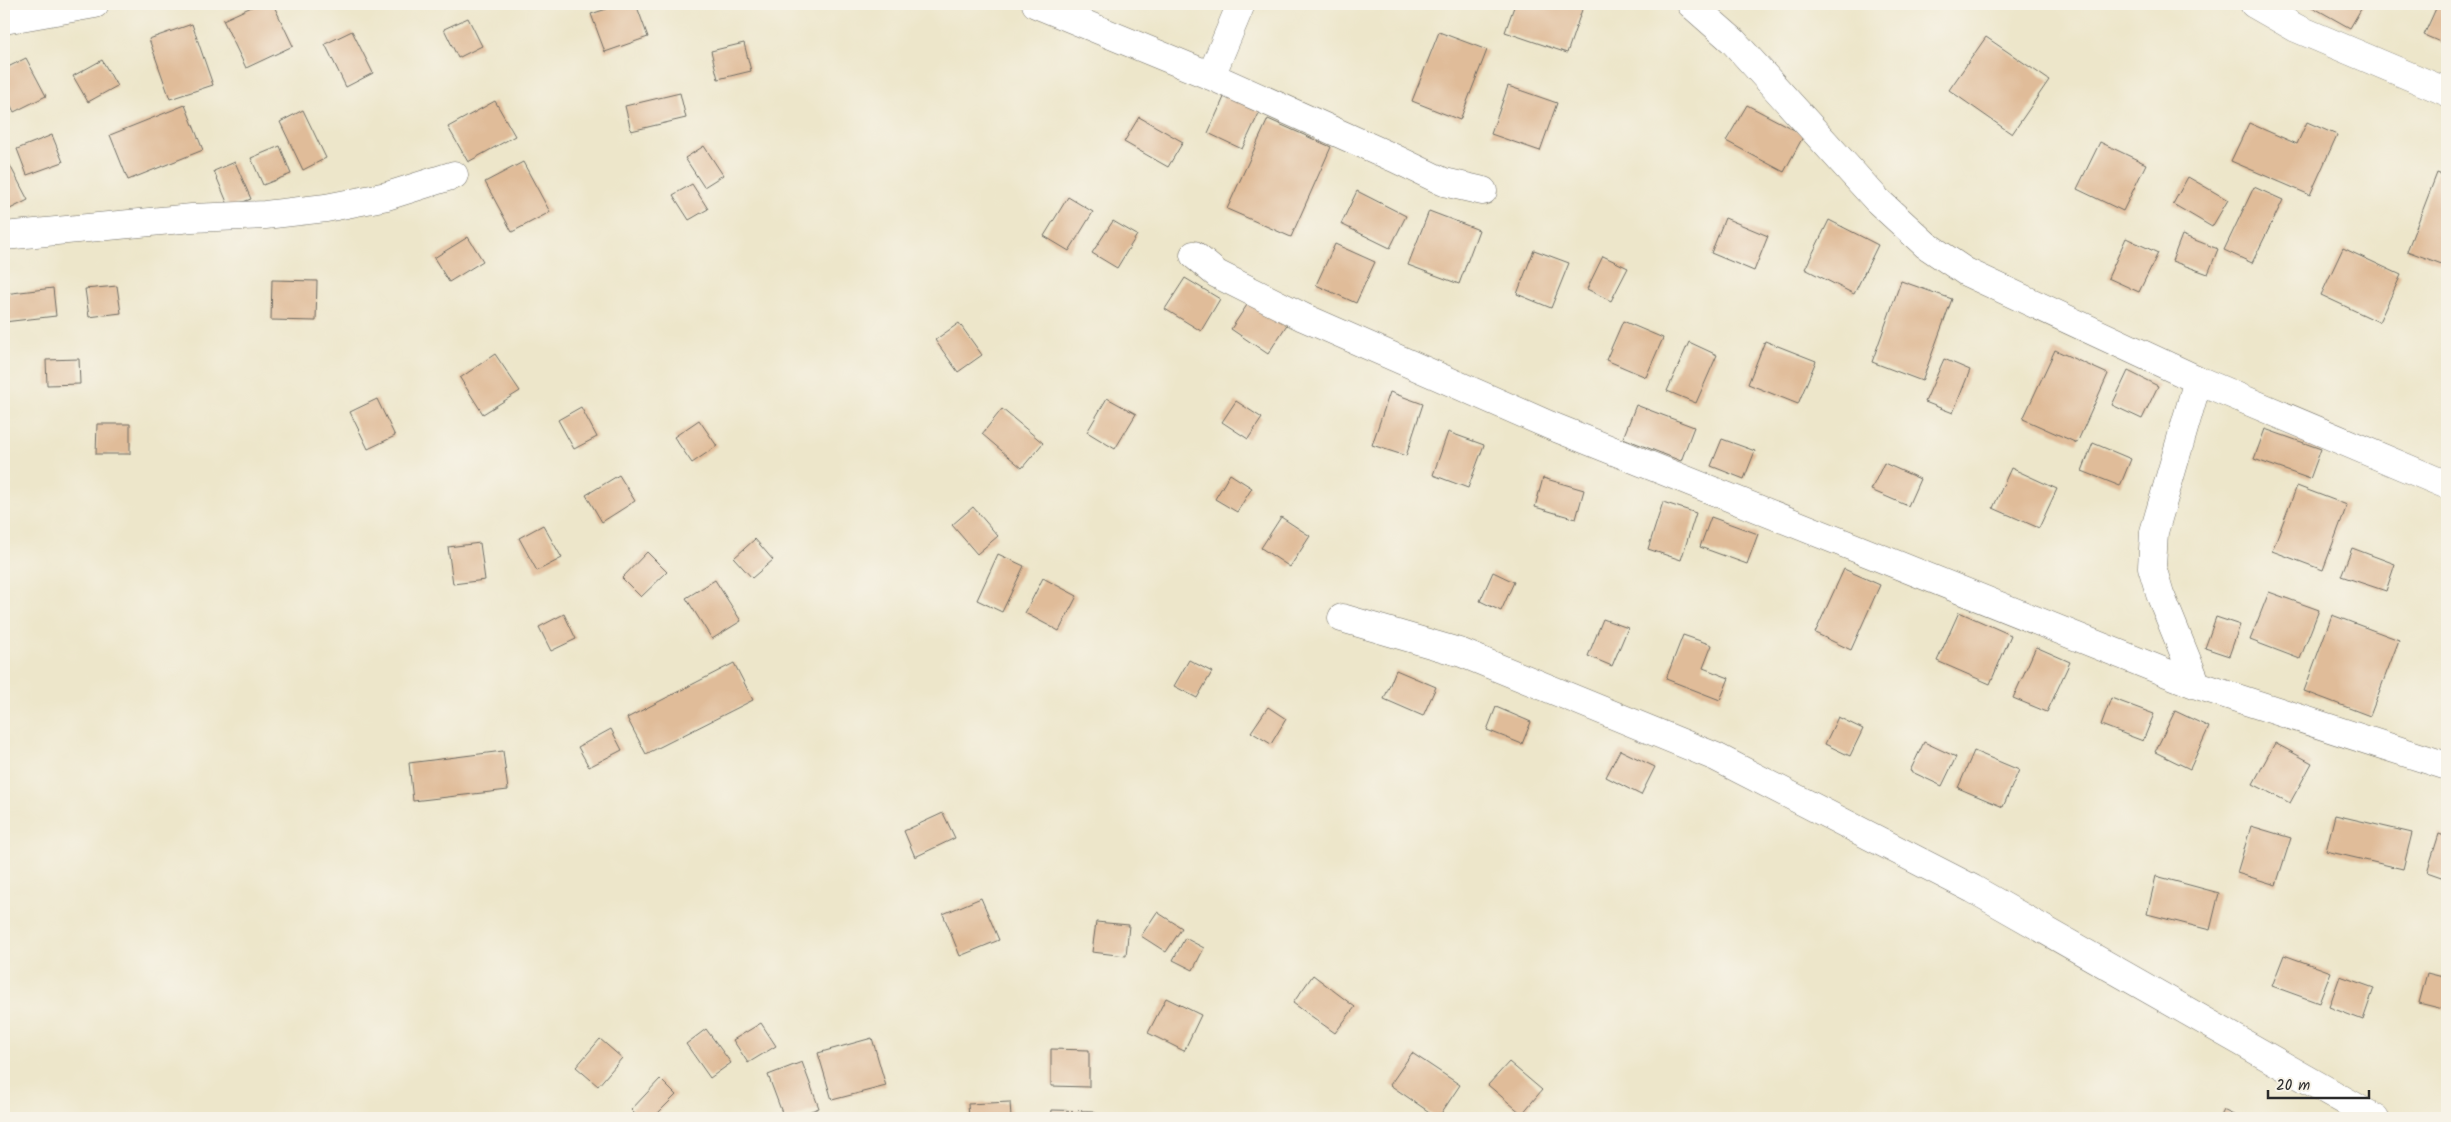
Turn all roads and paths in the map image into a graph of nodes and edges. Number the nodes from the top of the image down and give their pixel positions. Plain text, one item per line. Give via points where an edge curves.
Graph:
1 (95, 4) edge
2 (1036, 4) edge
3 (1241, 4) edge
4 (1691, 4) edge
5 (2254, 4) edge
6 (4, 20) edge
7 (1211, 76) junction
8 (2447, 92) edge
9 (454, 174) dead end
10 (1484, 191) dead end
11 (4, 236) edge
12 (1194, 255) dead end
13 (2198, 380) junction
14 (2447, 485) edge
15 (1342, 618) dead end
16 (2197, 685) junction
17 (2447, 766) edge
18 (2375, 1118) edge

1 - 6 street
2 - 7 street
3 - 7 street
4 - 13 street via 1733,41 1877,200 1926,245 1966,272
5 - 8 street via 2296,28
7 - 10 street via 1444,182
9 - 11 street via 387,196 326,208 265,216 192,218
12 - 16 street via 1217,274 1303,317 1549,425
13 - 14 street
13 - 16 street via 2154,532 2152,567
15 - 18 street via 1462,653 1716,757 1973,889
16 - 17 street

